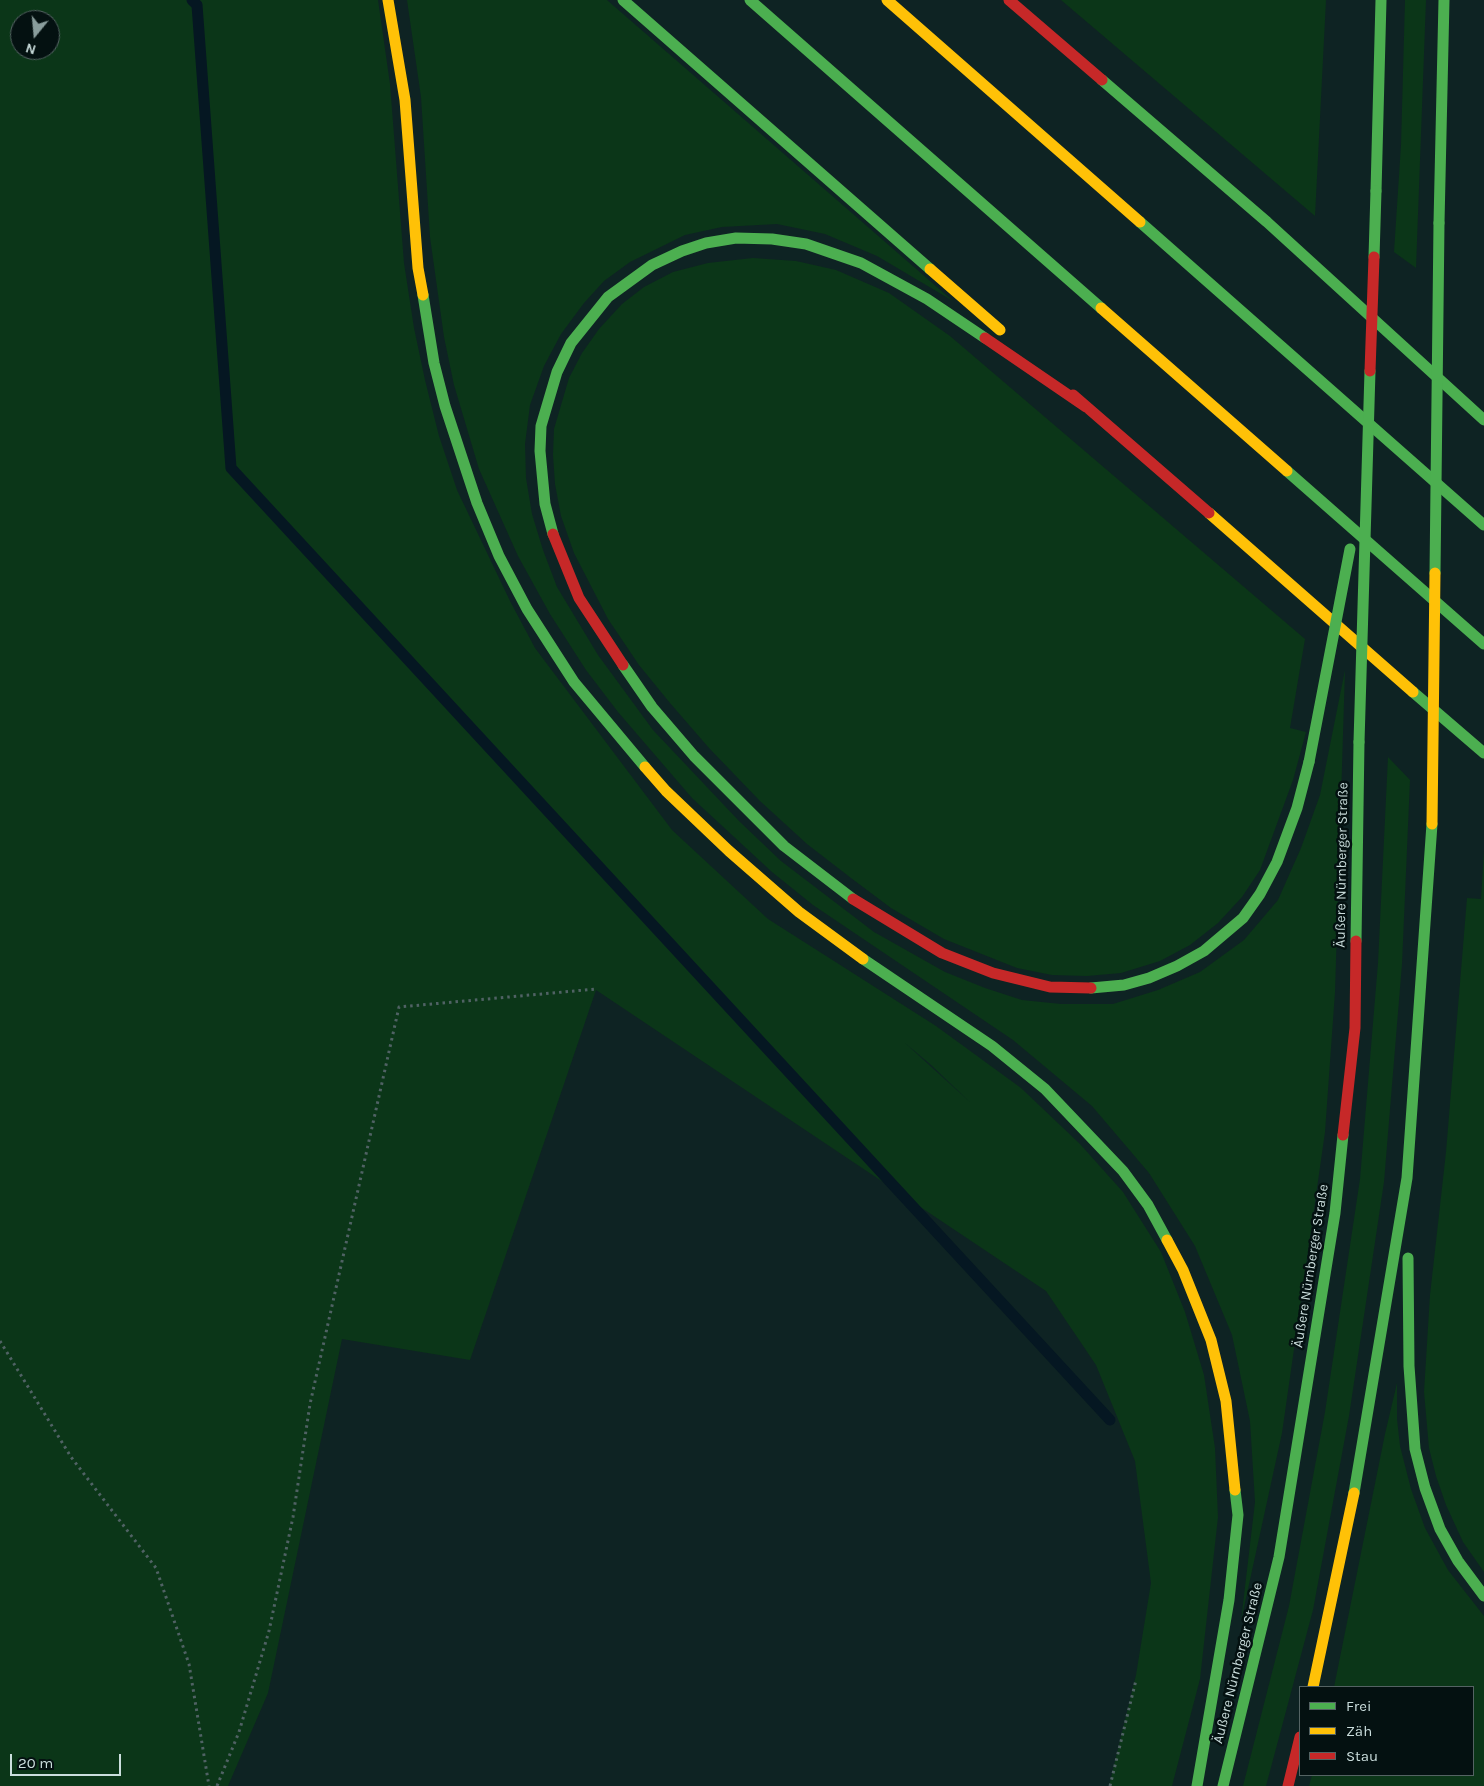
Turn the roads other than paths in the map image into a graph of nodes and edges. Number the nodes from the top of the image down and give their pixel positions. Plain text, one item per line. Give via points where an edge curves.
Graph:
1 (388, 0) edge
2 (623, 0) edge
3 (750, 0) edge
4 (887, 0) edge
5 (1009, 0) edge
6 (1381, 0) edge
7 (1444, 0) edge
8 (1462, 401) junction
9 (1086, 407) junction
10 (1484, 415) edge
11 (1484, 420) edge
12 (1368, 439) junction
13 (1484, 525) edge
14 (1484, 644) edge
15 (1484, 753) edge
16 (1407, 1178) junction
17 (1484, 1596) edge
18 (1313, 1686) edge
19 (1299, 1741) edge
20 (1197, 1786) edge
21 (1223, 1786) edge
22 (1288, 1786) edge

1 - 20 highway via 404,100 418,268 434,363 477,503 527,609 574,682 622,741 666,791 729,851 799,912 872,966 992,1046 1045,1089 1086,1130 1148,1205 1183,1270 1210,1340 1226,1401 1238,1514 1229,1600
2 - 9 highway
3 - 14 highway
4 - 13 highway
5 - 8 highway via 1268,222
6 - 12 highway, bridge
7 - 16 highway, bridge via 1432,824
8 - 10 highway
8 - 11 highway
9 - 12 highway, bridge via 927,299 861,263 806,244 736,238 682,251 628,281 603,303 571,343 557,372 541,426 545,504 564,566 598,629 652,707 700,763 784,846 865,908 942,953 993,973 1050,987 1124,985 1177,966 1204,952 1243,918 1260,894 1277,862 1297,808 1309,762 1344,589
9 - 15 highway
12 - 21 highway, Äußere Nürnberger Straße, bridge via 1355,1028 1335,1213 1279,1557
16 - 17 highway via 1408,1366 1415,1449 1440,1529
16 - 18 highway via 1348,1521
19 - 22 highway

